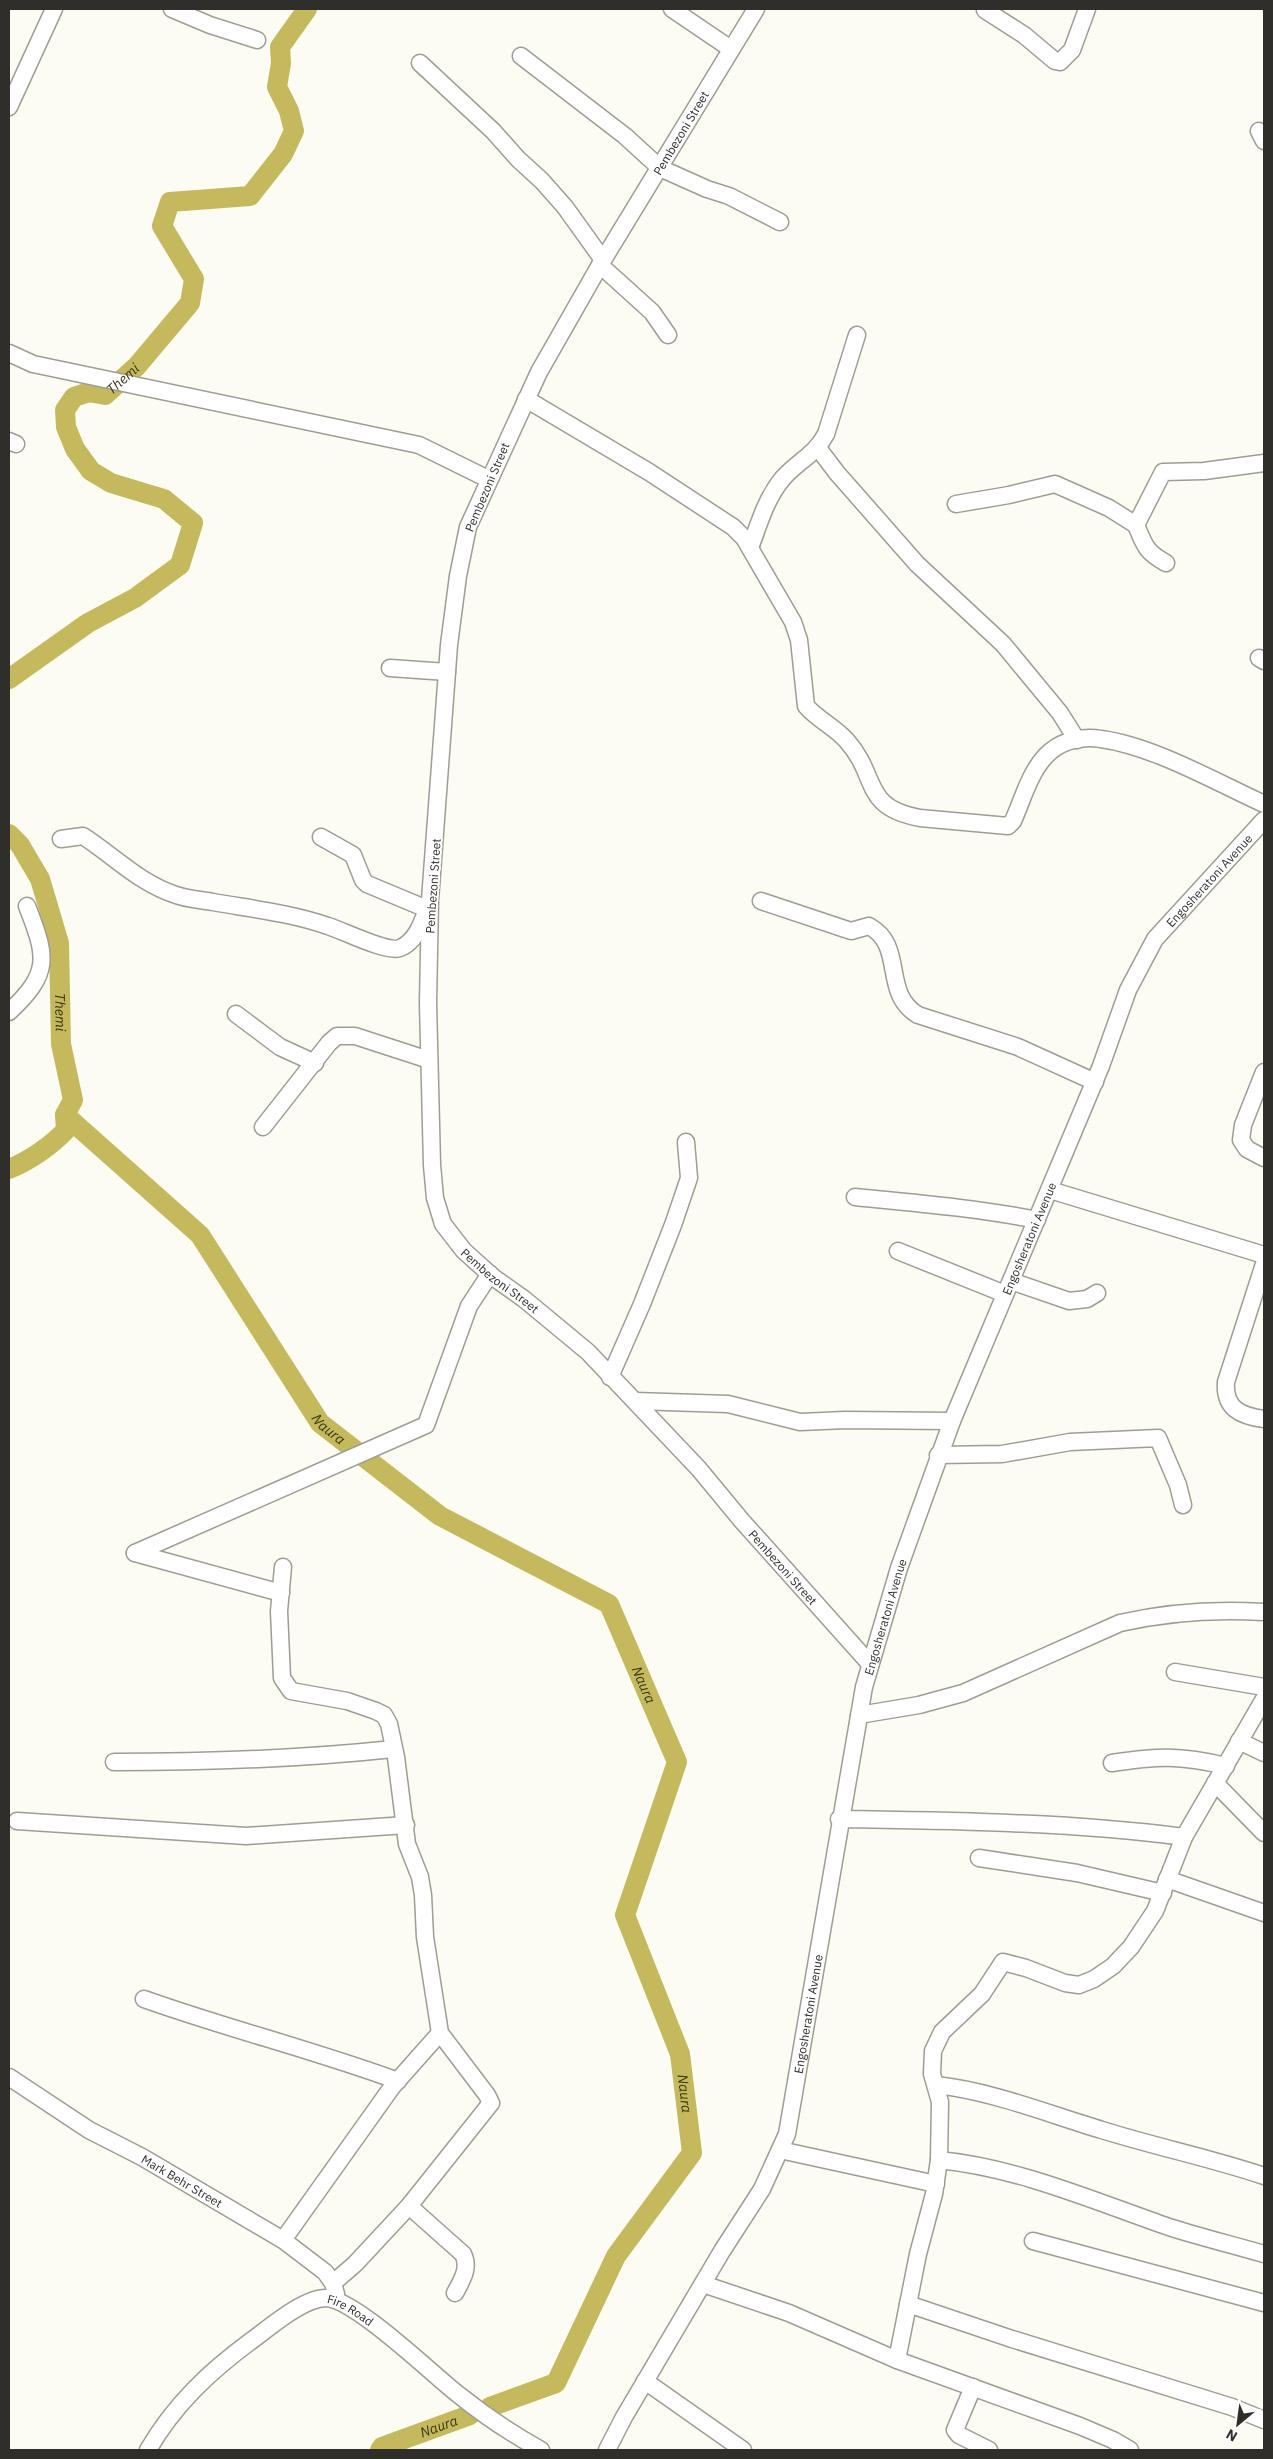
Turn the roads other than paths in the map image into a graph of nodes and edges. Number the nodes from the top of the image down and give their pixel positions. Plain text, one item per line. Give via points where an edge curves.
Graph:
1 (54, 9) edge
2 (172, 9) edge
3 (672, 9) edge
4 (756, 9) edge
5 (1087, 9) edge
6 (985, 10) dead end
7 (257, 40) dead end
8 (731, 49) junction
9 (521, 56) dead end
10 (420, 63) dead end
11 (12, 90) edge
12 (9, 107) edge
13 (660, 168) junction
14 (780, 222) dead end
15 (602, 263) junction
16 (668, 335) dead end
17 (857, 335) dead end
18 (9, 354) edge
19 (526, 399) junction
20 (818, 448) junction
21 (1264, 463) edge
22 (488, 479) junction
23 (956, 504) dead end
24 (1136, 524) junction
25 (750, 548) junction
26 (1166, 564) dead end
27 (390, 668) dead end
28 (447, 672) junction
29 (1077, 740) junction
30 (1264, 804) edge
31 (1264, 820) edge
32 (321, 837) dead end
33 (61, 839) dead end
34 (761, 901) dead end
35 (428, 904) junction
36 (26, 906) dead end
37 (9, 1012) edge
38 (236, 1014) dead end
39 (429, 1060) junction
40 (315, 1063) junction
41 (1264, 1072) edge
42 (1095, 1082) junction
43 (263, 1127) dead end
44 (686, 1142) dead end
45 (1264, 1158) edge
46 (1050, 1190) junction
47 (855, 1197) dead end
48 (1037, 1220) junction
49 (898, 1251) dead end
50 (1264, 1256) edge
51 (1264, 1264) edge
52 (490, 1274) junction
53 (1008, 1288) junction
54 (1097, 1293) dead end
55 (610, 1377) junction
56 (635, 1401) junction
57 (1264, 1419) edge
58 (952, 1421) junction
59 (938, 1455) junction
60 (1183, 1505) dead end
61 (283, 1567) dead end
62 (281, 1593) junction
63 (1264, 1612) edge
64 (870, 1664) junction
65 (1175, 1672) dead end
66 (1264, 1687) edge
67 (1264, 1699) edge
68 (859, 1714) junction
69 (1239, 1741) junction
70 (394, 1749) junction
71 (1264, 1753) edge
72 (114, 1762) dead end
73 (1112, 1763) dead end
74 (1226, 1766) junction
75 (1215, 1783) junction
76 (840, 1819) junction
77 (17, 1821) dead end
78 (406, 1825) junction
79 (1264, 1833) edge
80 (1184, 1836) junction
81 (979, 1858) dead end
82 (1165, 1886) junction
83 (1264, 1913) edge
84 (144, 1999) dead end
85 (440, 2033) junction
86 (9, 2077) edge
87 (398, 2081) junction
88 (936, 2084) junction
89 (780, 2150) junction
90 (939, 2160) junction
91 (1264, 2176) edge
92 (936, 2184) junction
93 (408, 2206) junction
94 (283, 2240) junction
95 (1033, 2241) dead end
96 (1264, 2254) edge
97 (334, 2283) junction
98 (703, 2284) junction
99 (455, 2293) dead end
100 (337, 2301) junction
101 (1264, 2303) edge
102 (908, 2304) junction
103 (897, 2360) junction
104 (646, 2381) junction
105 (973, 2387) junction
106 (1264, 2420) edge
107 (612, 2448) edge
108 (148, 2450) edge
109 (541, 2450) edge
110 (744, 2450) edge
111 (989, 2450) edge
112 (1130, 2450) edge

1 - 11 street
2 - 7 street
3 - 8 street
4 - 8 street, Pembezoni Street
5 - 6 street via 1072,50 1060,62
8 - 13 street, Pembezoni Street
9 - 13 street via 625,136
10 - 15 street via 493,131 566,207
11 - 12 street
13 - 14 street via 729,196
13 - 15 street, Pembezoni Street
15 - 16 street via 652,312
15 - 19 street, Pembezoni Street
17 - 20 street via 826,434
18 - 22 street via 33,364 419,445
19 - 22 street, Pembezoni Street
19 - 25 street via 649,472 733,527
20 - 25 street via 783,478 769,497
20 - 29 street via 917,564 1003,644 1060,713
21 - 24 street via 1204,471 1163,472
22 - 28 street, Pembezoni Street via 468,527 463,549
23 - 24 street via 1055,484
24 - 26 street via 1144,547
25 - 29 street via 793,622 799,640 806,706 849,743 862,762 876,796 884,804 907,816 1008,826 1014,821 1039,764 1063,742
27 - 28 street
28 - 35 street, Pembezoni Street via 440,796
29 - 30 street via 1101,738 1144,750
31 - 42 street, Engosheratoni Avenue via 1155,939 1128,990
32 - 35 street via 353,855 367,884
33 - 35 street via 83,836 133,874 176,895 304,919 379,947 393,949 408,942 419,930
34 - 42 street via 851,931 870,926 885,940 897,989 907,1008 918,1015 1018,1047
35 - 39 street, Pembezoni Street
36 - 37 street via 40,938 40,974
38 - 40 street via 280,1047
39 - 40 street via 345,1034 337,1036
39 - 52 street, Pembezoni Street via 435,1198 443,1224 464,1251
40 - 43 street
41 - 45 street via 1243,1125 1241,1140 1247,1149
42 - 46 street, Engosheratoni Avenue
44 - 55 street via 689,1178 674,1226
46 - 48 street, Engosheratoni Avenue
46 - 50 street
47 - 48 street via 990,1211
48 - 53 street, Engosheratoni Avenue
49 - 53 street
51 - 57 street via 1225,1394 1239,1412
52 - 55 street, Pembezoni Street via 588,1352
52 - 62 street via 469,1306 426,1425 135,1553
53 - 54 street via 1069,1301 1087,1299
53 - 58 street, Engosheratoni Avenue
55 - 56 street, Pembezoni Street
56 - 58 street via 728,1404 800,1422
56 - 64 street, Pembezoni Street
58 - 59 street, Engosheratoni Avenue
59 - 60 street via 1002,1454 1070,1442 1158,1438
59 - 64 street, Engosheratoni Avenue
61 - 62 street
62 - 70 street via 280,1657 286,1687 291,1692 347,1702 384,1715
63 - 68 street via 1204,1610 1120,1623 963,1693 919,1705
64 - 68 street, Engosheratoni Avenue
65 - 66 street
67 - 69 street
68 - 76 street, Engosheratoni Avenue
69 - 71 street
69 - 74 street
70 - 72 street via 219,1762
70 - 78 street
73 - 74 street via 1165,1756
74 - 75 street
75 - 79 street
75 - 80 street
76 - 80 street via 999,1821
76 - 89 street, Engosheratoni Avenue via 795,2091 787,2134
77 - 78 street via 246,1836
78 - 85 street via 407,1844 420,1877 423,1895 425,1937
80 - 82 street
81 - 82 street
82 - 83 street
82 - 88 street via 1155,1911 1131,1947 1114,1966 1094,1979 1079,1985 1065,1983 1003,1962 982,1994 951,2022 935,2042 932,2074
84 - 87 street via 210,2022 312,2050
85 - 87 street
85 - 93 street via 491,2104
86 - 94 street, Mark Behr Street via 88,2130 142,2157
87 - 94 street
88 - 90 street via 942,2128
88 - 91 street
89 - 92 street
89 - 98 street, Engosheratoni Avenue via 762,2189
90 - 92 street
90 - 96 street via 986,2167 1072,2192 1172,2228
92 - 102 street
93 - 97 street
93 - 99 street via 463,2254 466,2270
94 - 97 street, Mark Behr Street via 325,2272
95 - 101 street
97 - 100 street
98 - 103 street via 789,2313
98 - 104 street, Engosheratoni Avenue
100 - 108 street, Fire Road via 326,2298 312,2301 276,2322 236,2352 184,2398
100 - 109 street, Fire Road via 372,2324 495,2423
102 - 103 street
102 - 106 street
103 - 105 street
104 - 107 street, Engosheratoni Avenue
104 - 110 street
105 - 111 street via 955,2430
105 - 112 street via 1080,2426

